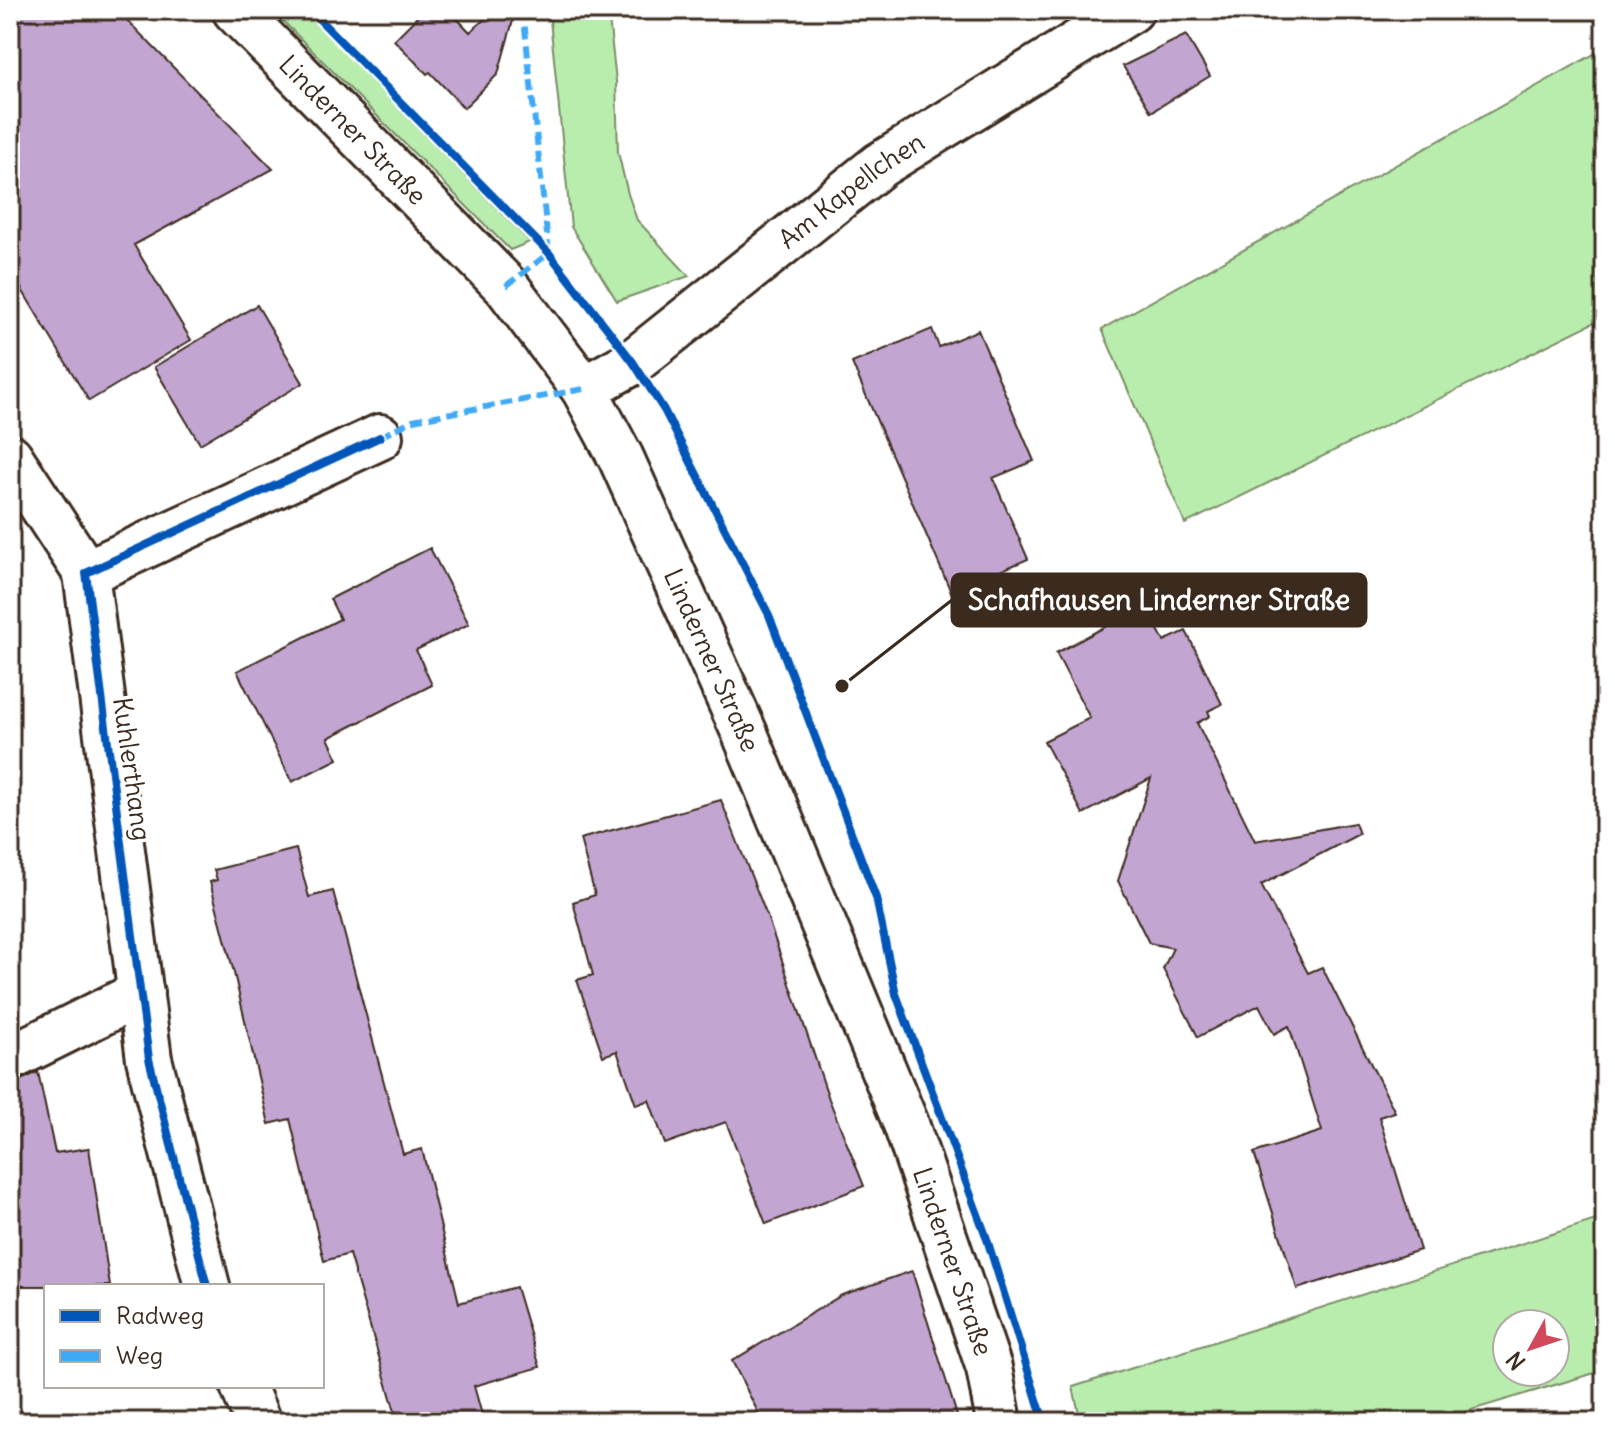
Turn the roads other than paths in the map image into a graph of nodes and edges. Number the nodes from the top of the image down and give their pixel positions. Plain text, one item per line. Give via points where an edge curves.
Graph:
1 (235, 10) edge
2 (1131, 10) edge
3 (584, 389) junction
4 (380, 437) dead end
5 (10, 457) edge
6 (86, 573) junction
7 (141, 993) junction
8 (10, 1058) edge
9 (206, 1284) edge
10 (999, 1422) edge

1 - 3 street, Linderner Straße via 506,286
2 - 3 street, Am Kapellchen via 880,165 633,362
3 - 10 street, Linderner Straße via 621,458 745,734 906,1124 989,1368
4 - 6 street
5 - 6 street, Kuhlerthang
6 - 7 street, Kuhlerthang
7 - 8 street
7 - 9 street, Kuhlerthang via 149,1059

